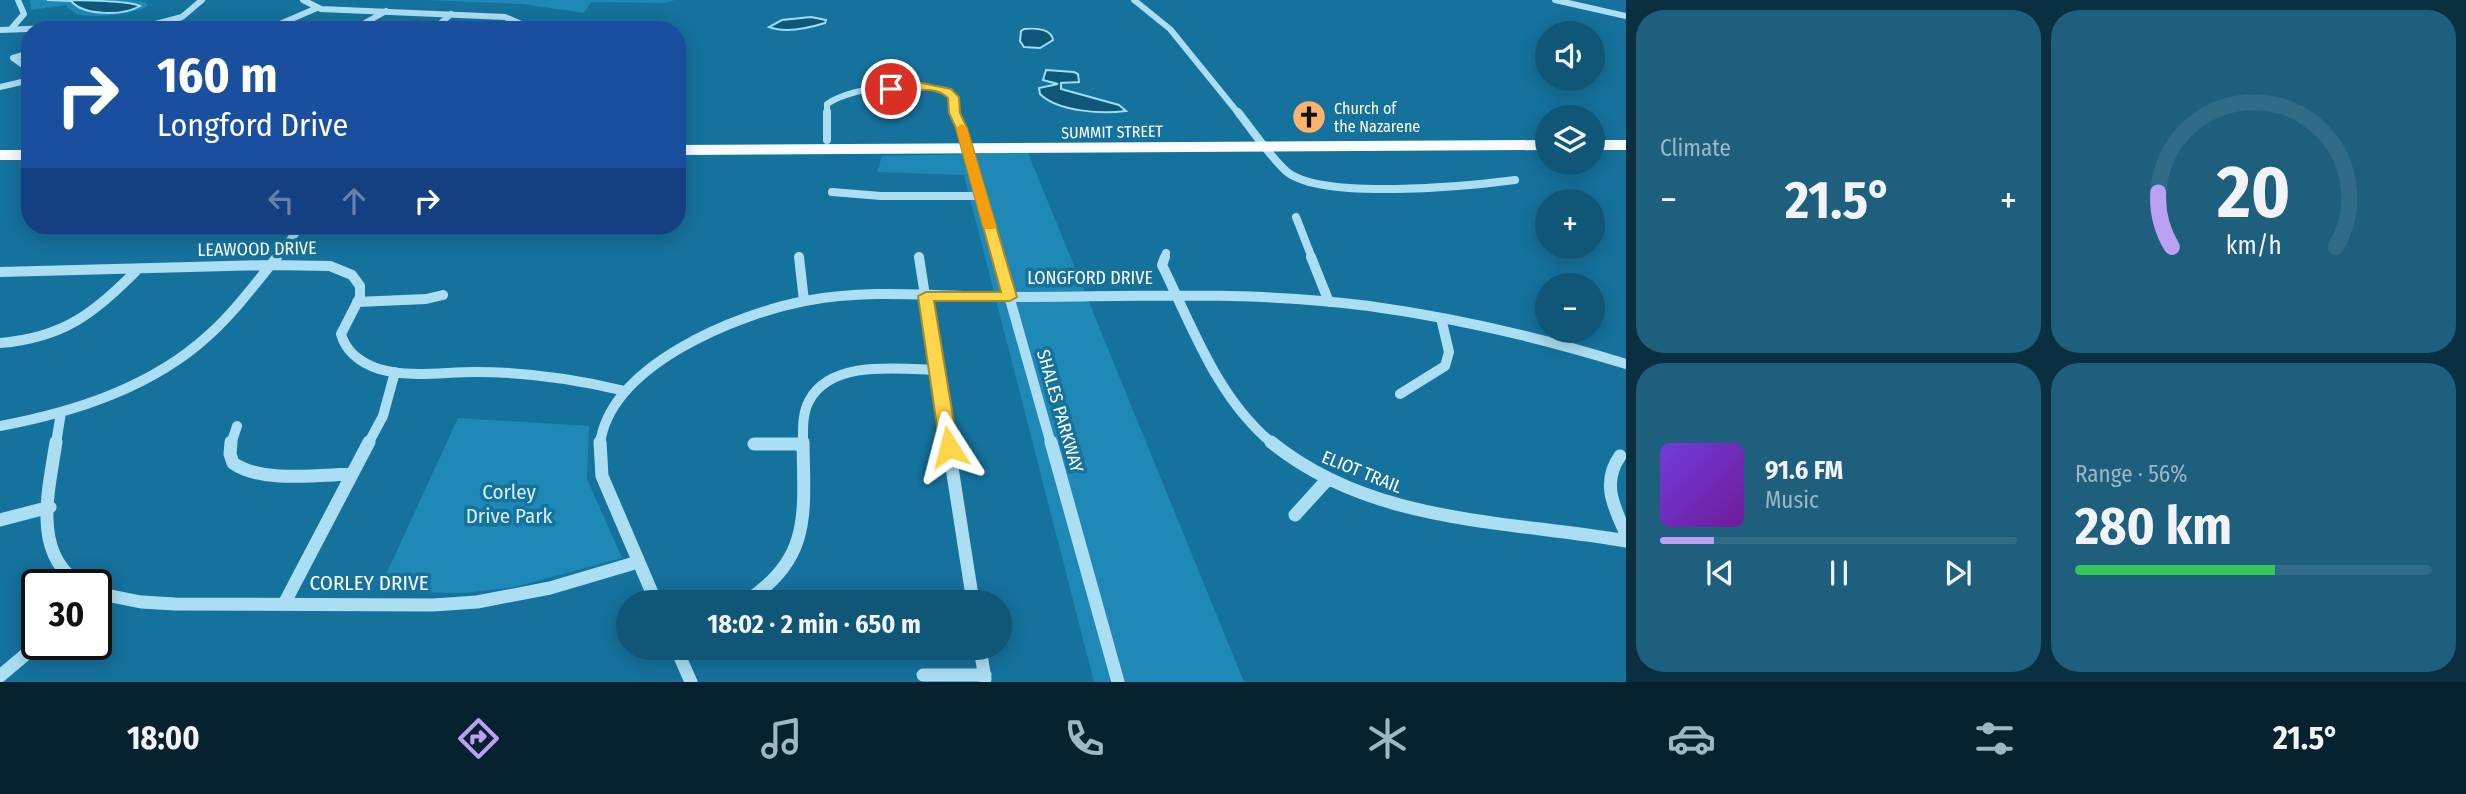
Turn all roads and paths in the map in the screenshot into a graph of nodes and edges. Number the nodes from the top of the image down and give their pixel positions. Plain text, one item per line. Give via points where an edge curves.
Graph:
1 (18, 0) edge
2 (202, 0) edge
3 (303, 0) edge
4 (1134, 0) edge
5 (1555, 0) edge
6 (317, 8) junction
7 (386, 11) junction
8 (451, 14) junction
9 (1626, 16) edge
10 (166, 21) edge
11 (287, 21) edge
12 (367, 21) edge
13 (443, 21) edge
14 (518, 21) edge
15 (11, 29) junction
16 (21, 29) edge
17 (0, 30) edge
18 (21, 55) edge
19 (20, 61) joint
20 (21, 65) edge
21 (21, 82) edge
22 (0, 87) edge
23 (827, 140) junction
24 (1535, 145) edge
25 (1605, 145) edge
26 (1626, 145) edge
27 (1265, 146) junction
28 (686, 150) edge
29 (774, 150) junction
30 (869, 150) junction
31 (967, 150) junction
32 (0, 155) edge
33 (21, 155) edge
34 (1515, 180) dead end
35 (832, 192) dead end
36 (981, 196) junction
37 (1296, 217) dead end
38 (294, 235) edge
39 (1166, 253) dead end
40 (919, 256) dead end
41 (799, 257) dead end
42 (269, 265) junction
43 (138, 268) junction
44 (0, 272) edge
45 (443, 295) dead end
46 (926, 296) junction
47 (1010, 297) junction
48 (1178, 297) junction
49 (804, 301) junction
50 (357, 302) junction
51 (1329, 302) junction
52 (1441, 318) junction
53 (0, 343) edge
54 (1626, 364) edge
55 (937, 370) junction
56 (395, 372) junction
57 (625, 391) junction
58 (1400, 394) dead end
59 (61, 412) junction
60 (0, 426) edge
61 (237, 426) dead end
62 (754, 444) dead end
63 (803, 444) junction
64 (1620, 456) dead end
65 (352, 474) junction
66 (1326, 481) junction
67 (50, 507) junction
68 (1295, 515) dead end
69 (0, 520) edge
70 (1626, 534) edge
71 (1626, 541) edge
72 (638, 562) junction
73 (62, 569) edge
74 (651, 590) edge
75 (762, 590) edge
76 (971, 590) edge
77 (112, 597) edge
78 (284, 604) junction
79 (21, 658) edge
80 (681, 660) edge
81 (983, 660) edge
82 (923, 675) dead end
83 (0, 676) edge
84 (985, 679) edge
85 (691, 682) edge
86 (1118, 682) edge

1 - 15 street via 24,14
2 - 10 street via 181,17
3 - 6 street
4 - 27 street via 1170,29
5 - 9 street
6 - 7 street
6 - 11 street
7 - 8 street
7 - 12 street
8 - 13 street
8 - 14 street
15 - 16 street
15 - 17 street
18 - 19 street via 13,57
19 - 20 street
21 - 22 street
23 - 29 street via 809,147
23 - 30 street
23 - 31 street, SHALES PARKWAY via 827,104 832,98 917,85 944,90 954,97
24 - 27 main road, SUMMIT STREET
25 - 26 main road
27 - 31 main road, SUMMIT STREET
27 - 34 street via 1296,178 1323,186 1465,186
28 - 29 main road, SUMMIT STREET
29 - 30 main road, SUMMIT STREET
30 - 31 main road, SUMMIT STREET
31 - 36 street, SHALES PARKWAY
32 - 33 main road
35 - 36 street
36 - 47 street, SHALES PARKWAY
37 - 51 street
38 - 42 street
39 - 48 street, ELIOT TRAIL via 1162,265
40 - 46 street
41 - 49 street
42 - 43 street, LEAWOOD DRIVE
42 - 50 street, LEAWOOD DRIVE via 322,265 343,270 360,286
42 - 59 street via 211,333 188,352 130,385
43 - 44 street, LEAWOOD DRIVE
43 - 53 street via 102,307 82,321 48,335
45 - 50 street
46 - 47 street, LONGFORD DRIVE
46 - 49 street, LONGFORD DRIVE
46 - 55 street
47 - 48 street, LONGFORD DRIVE
47 - 86 street, SHALES PARKWAY
48 - 51 street, LONGFORD DRIVE
48 - 66 street, ELIOT TRAIL via 1237,408 1271,444
49 - 57 street, LONGFORD DRIVE via 719,329
50 - 56 street via 342,327 342,342 369,366
51 - 52 street, LONGFORD DRIVE
52 - 54 street, LONGFORD DRIVE
52 - 58 street via 1449,352 1445,366
55 - 63 street via 870,370 829,382 806,407
55 - 76 street
56 - 57 street via 527,374
56 - 65 street via 383,416
57 - 72 street, LONGFORD DRIVE via 604,426 599,459 609,497
59 - 60 street
59 - 67 street
61 - 65 street via 230,453 237,468 269,474
62 - 63 street
63 - 75 street via 803,524 796,551 779,578
64 - 70 street via 1609,471 1607,484
65 - 78 street
66 - 68 street
66 - 71 street, ELIOT TRAIL via 1420,513
67 - 69 street
67 - 73 street via 49,545
72 - 74 street, LONGFORD DRIVE
72 - 78 street, CORLEY DRIVE via 477,603
77 - 78 street, CORLEY DRIVE via 141,602
79 - 83 street
80 - 85 street
81 - 84 street
82 - 84 street

